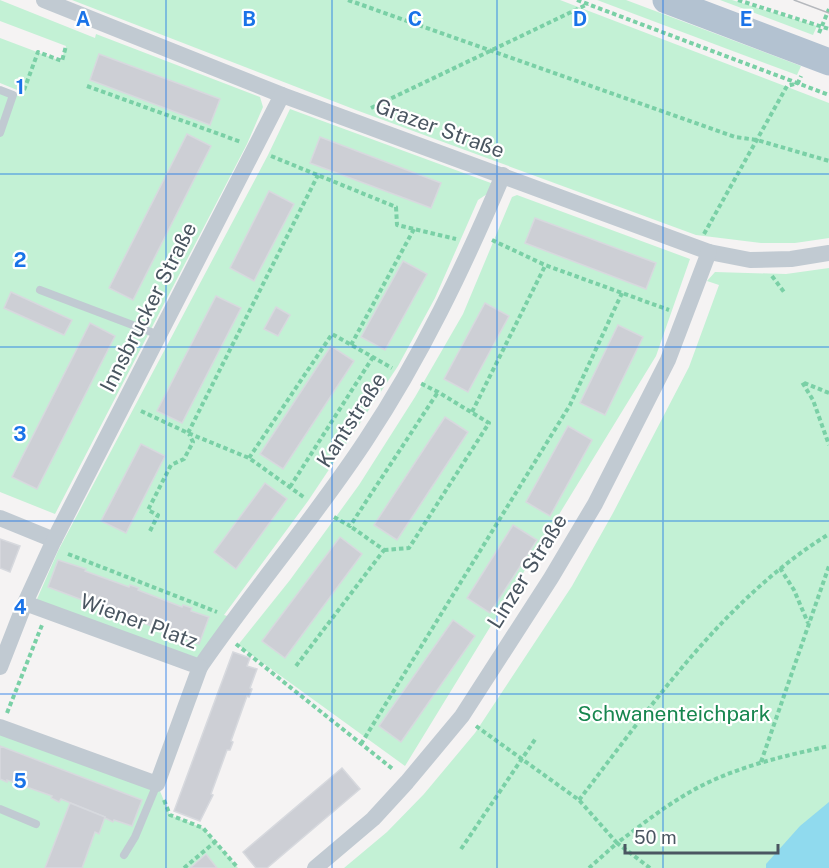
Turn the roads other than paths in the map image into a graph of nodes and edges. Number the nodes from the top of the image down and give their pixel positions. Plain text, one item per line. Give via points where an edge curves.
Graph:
1 (44, 0) edge
2 (666, 0) edge
3 (829, 62) edge
4 (0, 90) edge
5 (282, 95) junction
6 (0, 133) edge
7 (503, 175) junction
8 (703, 250) junction
9 (829, 253) edge
10 (40, 290) dead end
11 (159, 335) junction
12 (0, 518) edge
13 (56, 545) junction
14 (25, 603) junction
15 (0, 667) edge
16 (200, 667) junction
17 (1, 727) edge
18 (157, 784) junction
19 (0, 809) edge
20 (36, 824) dead end
21 (124, 855) dead end
22 (315, 868) edge

1 - 5 street, Grazer Straße
2 - 3 main road
4 - 6 lane via 13,95
5 - 7 street, Grazer Straße
5 - 11 street, Innsbrucker Straße
7 - 8 street, Grazer Straße
7 - 16 street, Kantstraße via 477,239 406,376 366,441
8 - 9 street, Grazer Straße via 750,260
8 - 22 street, Linzer Straße via 668,360 595,504 462,716 373,819
10 - 11 lane
11 - 13 street, Innsbrucker Straße
12 - 13 street
13 - 14 street
14 - 15 street
14 - 16 street, Wiener Platz
16 - 18 street, Wiener Platz
17 - 18 street
18 - 21 lane
19 - 20 lane

